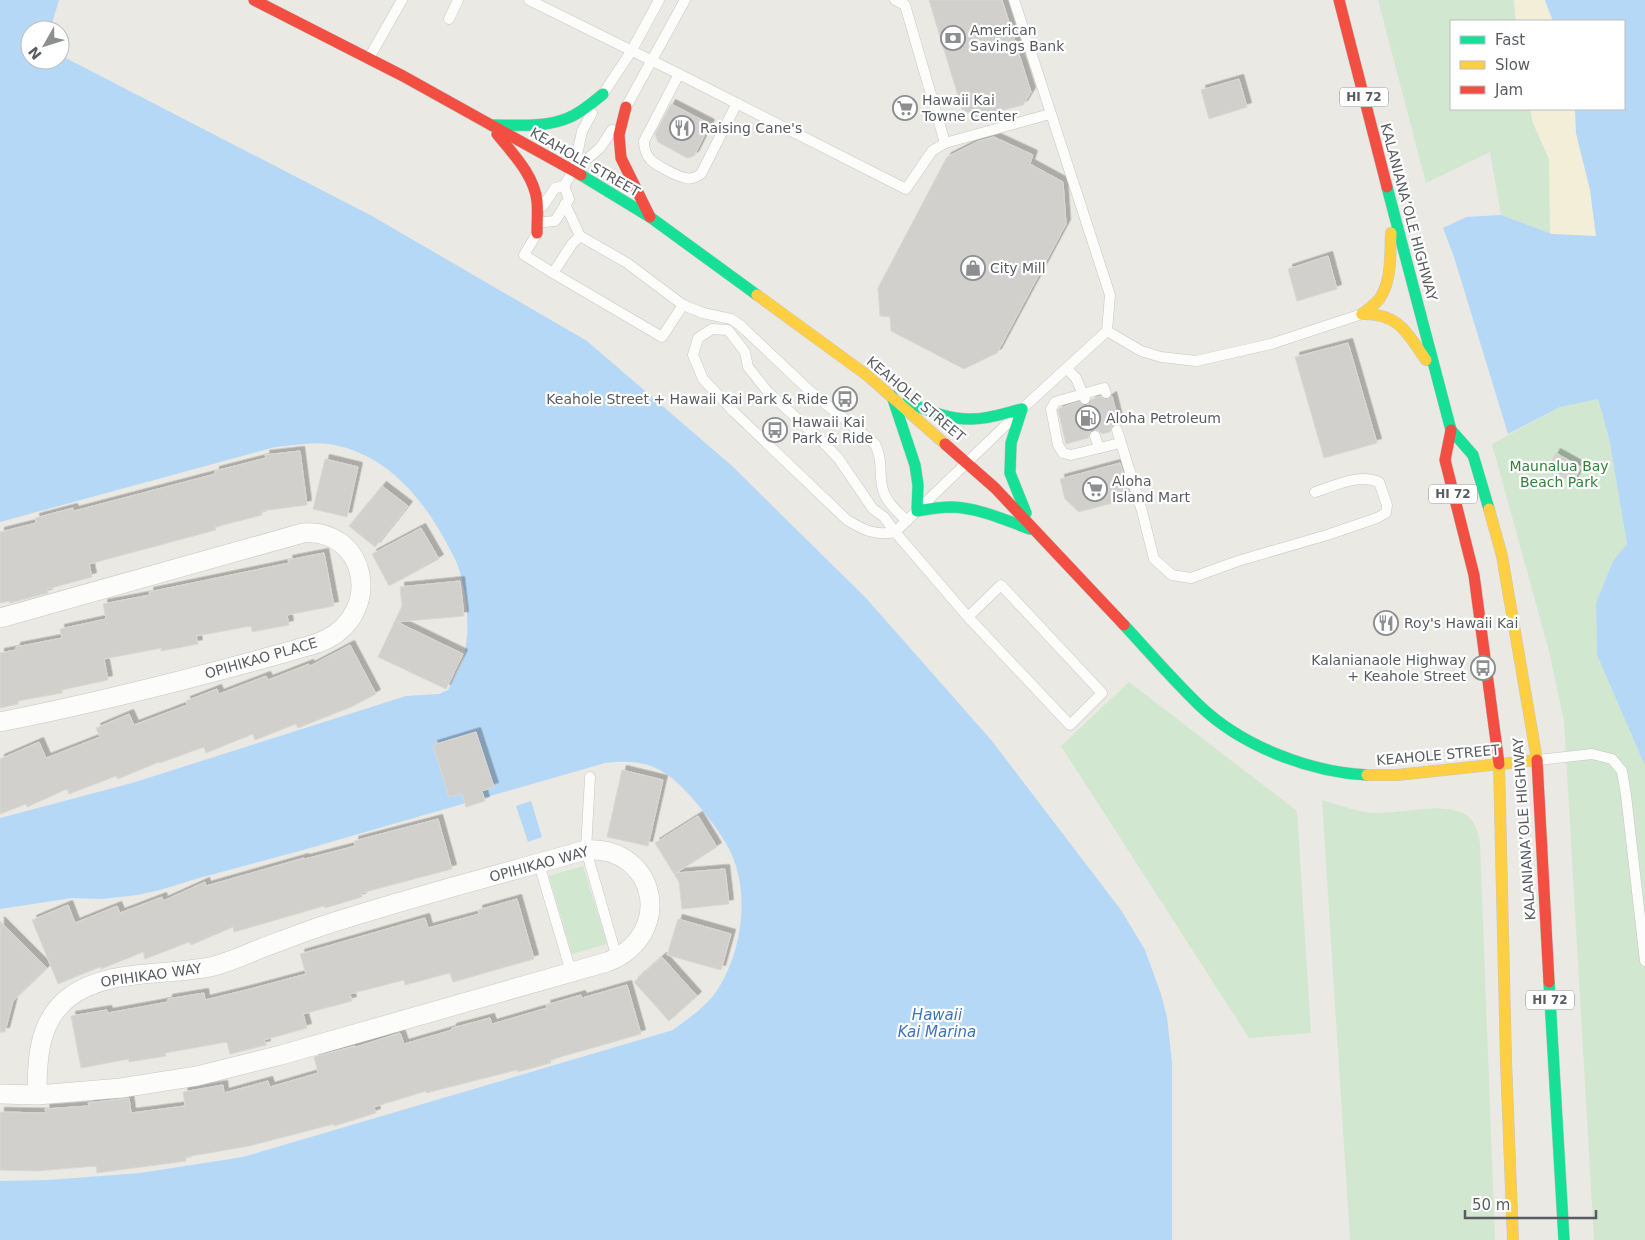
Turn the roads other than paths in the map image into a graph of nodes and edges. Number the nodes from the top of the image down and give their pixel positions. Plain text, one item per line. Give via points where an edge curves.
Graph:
1 (254, 0) edge
2 (402, 0) edge
3 (458, 0) edge
4 (529, 0) edge
5 (659, 0) edge
6 (685, 0) edge
7 (895, 0) edge
8 (1014, 0) edge
9 (1339, 0) edge
10 (449, 19) dead end
11 (632, 50) junction
12 (369, 58) junction
13 (652, 60) junction
14 (679, 74) junction
15 (603, 94) junction
16 (736, 103) junction
17 (626, 107) junction
18 (1050, 114) junction
19 (490, 125) junction
20 (945, 143) junction
21 (573, 171) junction
22 (564, 186) junction
23 (565, 204) junction
24 (1393, 212) junction
25 (650, 217) junction
26 (544, 222) junction
27 (537, 233) junction
28 (580, 236) junction
29 (553, 273) junction
30 (684, 305) junction
31 (1362, 314) junction
32 (1107, 331) junction
33 (1067, 369) junction
34 (1436, 373) junction
35 (1106, 393) dead end
36 (892, 396) junction
37 (1084, 396) junction
38 (1022, 410) junction
39 (1117, 430) dead end
40 (1451, 430) junction
41 (1096, 436) dead end
42 (1120, 443) junction
43 (1099, 448) junction
44 (968, 463) junction
45 (1315, 492) dead end
46 (917, 510) junction
47 (907, 521) junction
48 (1034, 530) junction
49 (895, 532) junction
50 (968, 617) junction
51 (0, 618) edge
52 (0, 722) edge
53 (1537, 760) junction
54 (1499, 764) junction
55 (590, 777) dead end
56 (586, 850) junction
57 (539, 864) junction
58 (617, 958) junction
59 (1645, 961) edge
60 (571, 972) junction
61 (0, 1094) edge
62 (37, 1095) junction
63 (1514, 1240) edge
64 (1564, 1240) edge

1 - 12 main road, KEAHOLE STREET
2 - 12 lane
3 - 10 lane
4 - 11 lane
5 - 11 lane
6 - 13 lane
7 - 20 lane via 905,5
8 - 18 lane
9 - 24 main road, KALANIANA’OLE HIGHWAY / HI 72
11 - 13 lane
11 - 15 lane
12 - 19 main road, KEAHOLE STREET
13 - 14 lane
13 - 17 lane
14 - 16 lane
14 - 16 lane via 644,145 649,159 686,179 701,174
15 - 19 main road via 579,113 547,124
15 - 21 lane via 582,131
16 - 20 lane via 906,189 932,151
17 - 21 lane via 600,148
17 - 25 main road via 619,135 621,158
18 - 20 lane
18 - 32 lane via 1110,295
19 - 21 main road, KEAHOLE STREET
19 - 27 main road via 531,180 537,201
21 - 22 lane
21 - 25 main road, KEAHOLE STREET
22 - 23 lane via 569,199
22 - 26 lane via 555,188 541,210
23 - 26 lane via 555,221
23 - 28 lane
24 - 31 main road via 1389,273 1380,299
24 - 34 main road, KALANIANA’OLE HIGHWAY / HI 72
25 - 36 main road, KEAHOLE STREET
26 - 27 lane
27 - 29 lane via 524,254
28 - 29 lane
28 - 30 lane via 627,263
29 - 30 lane via 662,337
30 - 47 lane via 731,319 740,325 811,392 875,444 880,455 883,490 888,501
31 - 32 lane via 1271,344 1196,360 1161,357 1141,351
31 - 34 main road via 1380,314 1393,319
32 - 33 lane
33 - 37 lane via 1076,378
33 - 38 lane
34 - 40 main road, KALANIANA’OLE HIGHWAY / HI 72
35 - 37 lane via 1104,388
36 - 38 main road via 964,420
36 - 44 main road, KEAHOLE STREET
36 - 46 main road via 916,465
37 - 43 lane via 1055,402 1050,409 1058,445 1063,453 1071,455
38 - 44 lane
38 - 48 main road via 1011,443 1010,473
39 - 42 lane
40 - 53 main road, KALANIANA’OLE HIGHWAY / HI 72 via 1473,455 1502,556
40 - 54 main road, KALANIANA’OLE HIGHWAY / HI 72 via 1444,460 1474,575
41 - 43 lane
42 - 43 lane
42 - 45 lane via 1154,559 1172,575 1192,578 1386,513 1387,505 1379,482 1371,478 1355,479
44 - 46 lane
44 - 48 main road, KEAHOLE STREET
46 - 47 lane
46 - 48 main road via 960,508
47 - 49 lane
48 - 54 main road, KEAHOLE STREET via 1201,707 1234,733 1272,753 1332,772 1380,776
49 - 49 lane via 865,531 847,520 734,412 703,379 693,355 698,338 712,329 728,330 744,352 748,367 768,392 838,458 873,509
49 - 50 lane
50 - 50 lane via 1070,725 1102,693 1001,585
51 - 52 street, OPIHIKAO PLACE via 313,532 345,548 359,567 361,579 362,591 352,618 327,639 169,684
53 - 54 main road, KEAHOLE STREET
53 - 59 lane via 1592,754 1612,759 1622,771
53 - 64 main road, KALANIANA’OLE HIGHWAY / HI 72
54 - 63 main road, KALANIANA’OLE HIGHWAY / HI 72 via 1503,992
55 - 56 lane
56 - 57 street, OPIHIKAO WAY
56 - 58 lane
56 - 58 street, OPIHIKAO WAY via 620,856 631,863 647,885 650,898 648,923 633,947
57 - 60 lane
57 - 62 street, OPIHIKAO WAY via 347,918 216,965 93,983 67,999 46,1026 37,1064
58 - 60 street, OPIHIKAO WAY
60 - 62 street, OPIHIKAO WAY via 206,1074 121,1088
61 - 62 street, OPIHIKAO WAY

